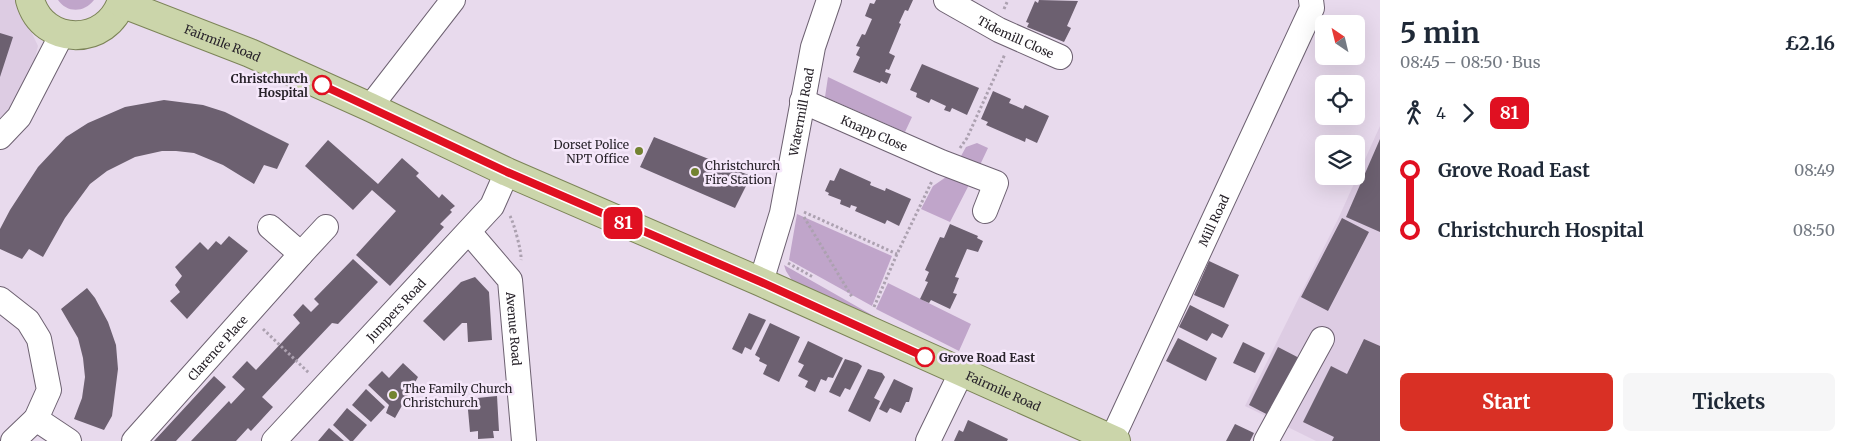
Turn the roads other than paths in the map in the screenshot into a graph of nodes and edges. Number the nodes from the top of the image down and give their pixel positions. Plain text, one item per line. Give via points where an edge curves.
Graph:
1 (30, 0) edge
2 (453, 0) edge
3 (830, 0) edge
4 (946, 0) edge
5 (1311, 0) edge
6 (122, 1) edge
7 (62, 34) junction
8 (1060, 57) dead end
9 (802, 101) junction
10 (370, 107) junction
11 (0, 137) edge
12 (507, 172) junction
13 (985, 210) dead end
14 (326, 227) dead end
15 (270, 228) dead end
16 (469, 232) junction
17 (302, 254) junction
18 (761, 282) junction
19 (0, 299) edge
20 (1322, 339) dead end
21 (961, 373) junction
22 (36, 419) junction
23 (0, 437) edge
24 (1114, 440) edge
25 (4, 441) edge
26 (13, 441) edge
27 (69, 441) edge
28 (134, 441) edge
29 (274, 441) edge
30 (524, 441) edge
31 (928, 441) edge
32 (1266, 441) edge

1 - 7 main road via 41,20
2 - 10 street
3 - 9 street, Watermill Road via 814,47
4 - 8 street, Tidemill Close via 999,30
5 - 24 street, Mill Road via 1312,8
6 - 7 main road via 112,19 96,31
6 - 10 main road, Fairmile Road
7 - 11 street via 19,117
9 - 13 street, Knapp Close via 996,183
9 - 18 street, Watermill Road via 782,213
10 - 12 main road, Fairmile Road
12 - 16 street, Jumpers Road via 492,206
12 - 18 main road, Fairmile Road
14 - 17 street, Clarence Place
15 - 17 street
16 - 29 street, Jumpers Road
16 - 30 street, Avenue Road via 510,280
17 - 28 street, Clarence Place
18 - 21 main road, Fairmile Road
19 - 22 street via 32,312 49,390
20 - 32 street
21 - 24 main road, Fairmile Road
21 - 31 street
22 - 26 street
22 - 27 street
23 - 25 street

